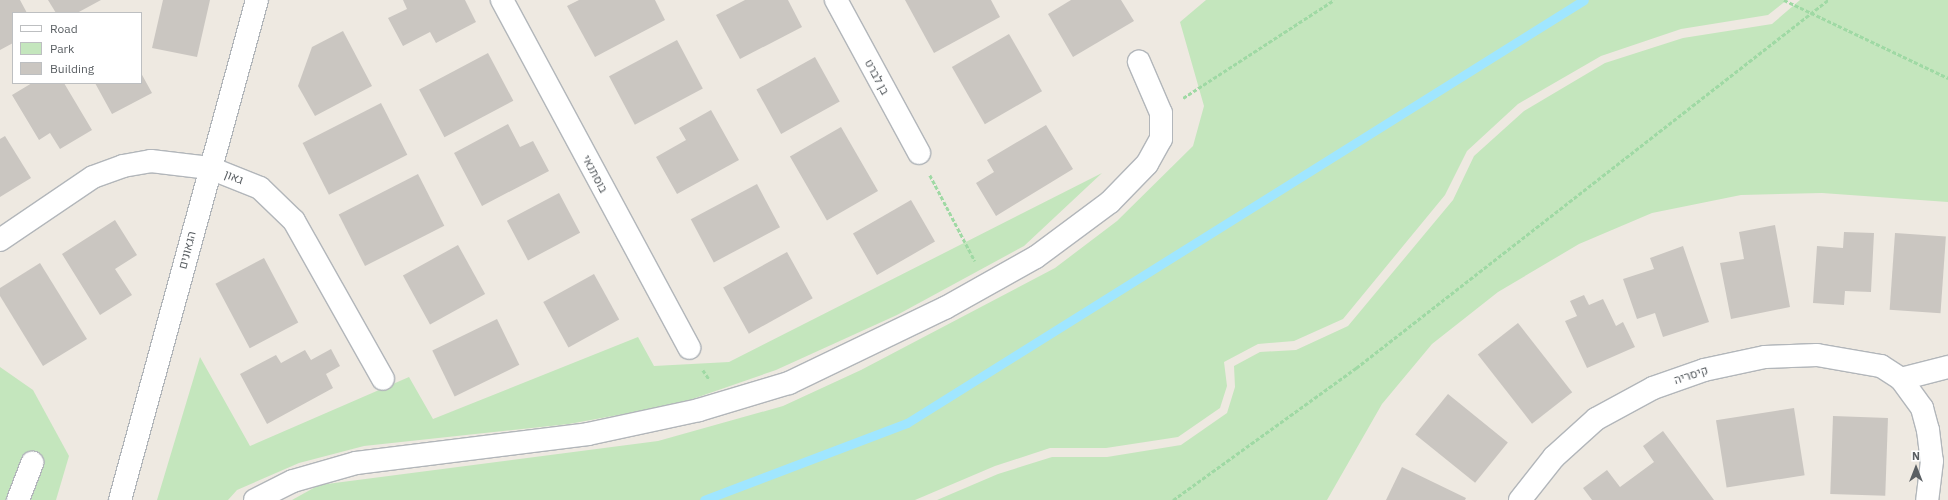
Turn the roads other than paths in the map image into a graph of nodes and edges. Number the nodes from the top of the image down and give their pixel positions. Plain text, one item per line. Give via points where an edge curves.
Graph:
1 (257, 0) edge
2 (502, 0) edge
3 (836, 0) edge
4 (1139, 62) dead end
5 (919, 153) road end
6 (210, 168) junction
7 (0, 240) edge
8 (689, 348) road end
9 (1948, 367) edge
10 (383, 379) dead end
11 (1901, 379) junction
12 (32, 463) dead end
13 (18, 500) edge
14 (120, 500) edge
15 (255, 500) edge
16 (1520, 500) edge
17 (1927, 500) edge

1 - 6 street, הגאונים
2 - 8 street, בוסתנאי
3 - 5 street, בן לברט
4 - 15 street via 1161,113 1161,139 1147,164 1110,202 1036,257 789,383 724,403 588,434 356,463 293,481
6 - 7 street, גאון via 151,161 123,166 93,177
6 - 10 street, גאון via 260,188 294,221
6 - 14 street, הגאונים
9 - 11 street
11 - 16 street, קיסריה via 1881,366 1817,355 1765,357 1704,370 1653,388 1596,419 1554,457
11 - 17 street, קיסריה via 1922,408 1928,430 1932,461
12 - 13 street

